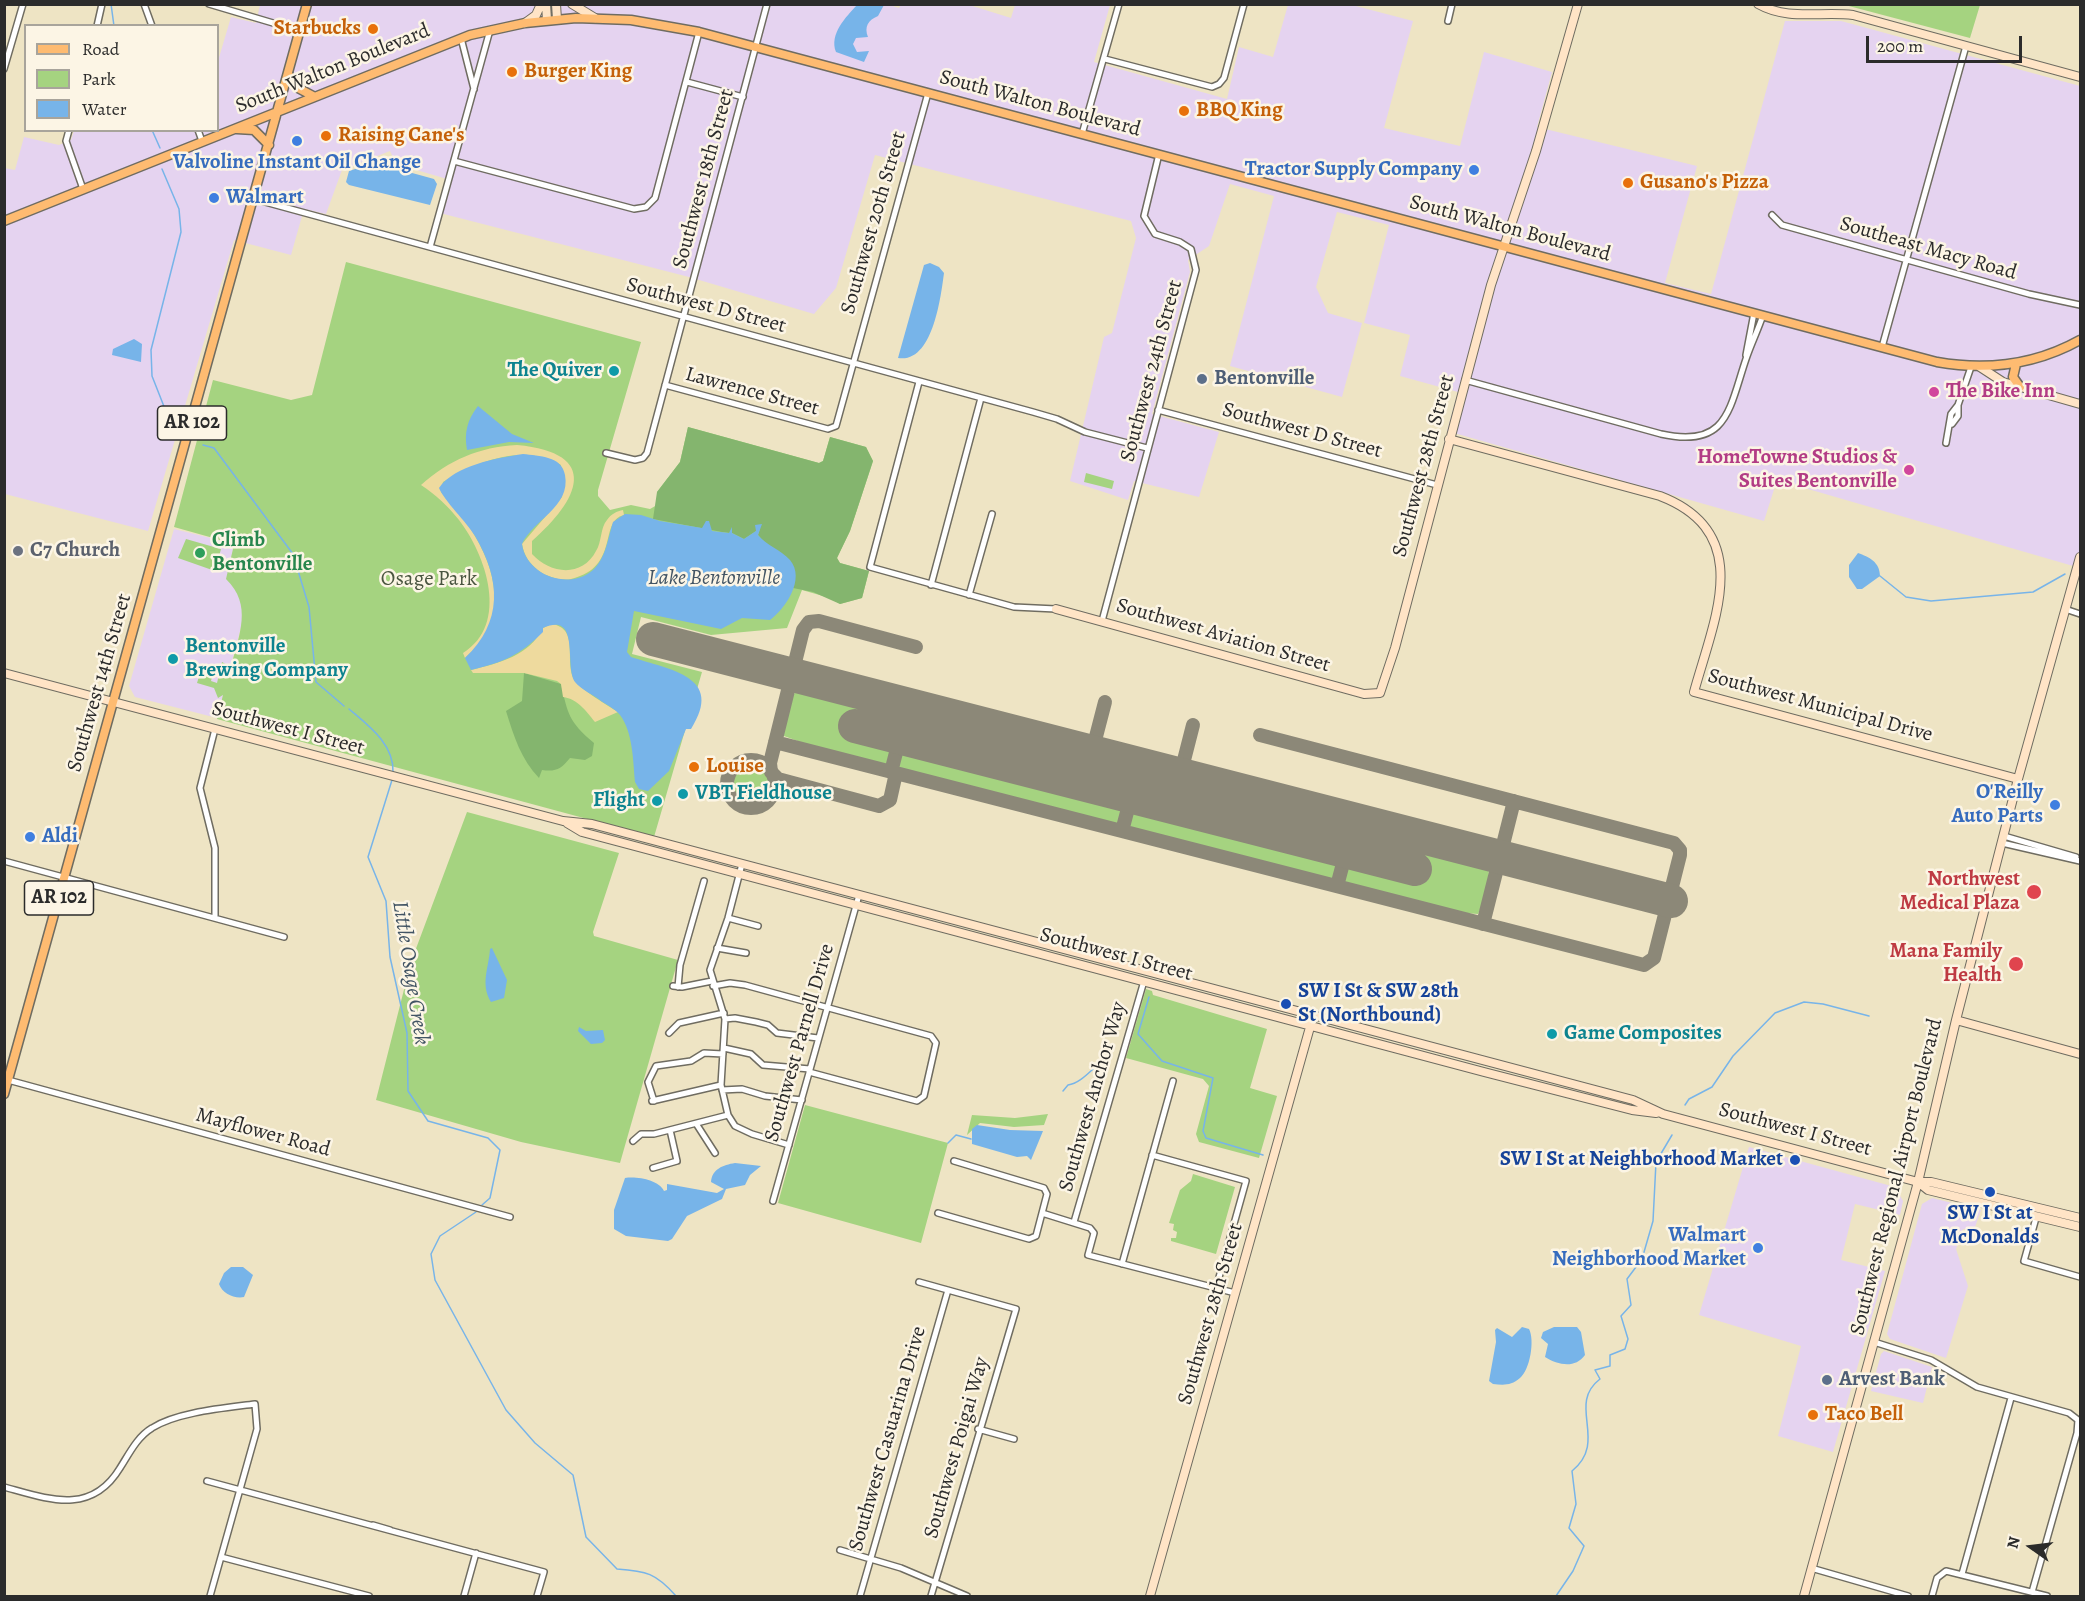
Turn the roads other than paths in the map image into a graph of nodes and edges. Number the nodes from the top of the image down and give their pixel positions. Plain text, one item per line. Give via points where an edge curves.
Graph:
1 (23, 4) edge
2 (102, 4) edge
3 (144, 4) edge
4 (209, 4) edge
5 (307, 4) edge
6 (543, 4) edge
7 (556, 4) edge
8 (572, 4) edge
9 (767, 4) edge
10 (1119, 4) edge
11 (1244, 4) edge
12 (1452, 4) edge
13 (1578, 4) edge
14 (1758, 4) edge
15 (595, 18) junction
16 (557, 19) junction
17 (547, 20) junction
18 (1448, 21) dead end
19 (525, 23) junction
20 (97, 24) edge
21 (151, 24) edge
22 (490, 30) junction
23 (300, 31) junction
24 (699, 32) junction
25 (460, 38) junction
26 (1966, 46) junction
27 (757, 47) junction
28 (1105, 59) junction
29 (4, 69) edge
30 (288, 74) junction
31 (2080, 78) edge
32 (687, 82) junction
33 (474, 89) junction
34 (928, 93) junction
35 (313, 96) junction
36 (743, 97) junction
37 (278, 110) junction
38 (231, 129) junction
39 (68, 132) edge
40 (199, 132) edge
41 (1082, 134) junction
42 (202, 141) junction
43 (269, 145) junction
44 (1159, 154) junction
45 (454, 161) junction
46 (83, 189) junction
47 (254, 199) junction
48 (1772, 214) dead end
49 (4, 221) edge
50 (430, 247) junction
51 (1502, 247) junction
52 (1907, 260) junction
53 (2080, 305) edge
54 (1758, 314) junction
55 (684, 317) junction
56 (2080, 340) edge
57 (1882, 347) junction
58 (1746, 356) junction
59 (852, 363) junction
60 (2016, 364) junction
61 (1976, 367) junction
62 (1465, 380) junction
63 (920, 382) junction
64 (665, 385) junction
65 (2020, 387) junction
66 (981, 398) junction
67 (2080, 404) edge
68 (1158, 410) junction
69 (1449, 439) junction
70 (1946, 443) dead end
71 (1147, 448) junction
72 (606, 453) dead end
73 (1437, 484) junction
74 (992, 514) dead end
75 (2080, 557) edge
76 (931, 585) junction
77 (969, 595) junction
78 (1056, 609) joint
79 (2066, 609) junction
80 (2080, 614) edge
81 (1102, 621) junction
82 (4, 673) edge
83 (1380, 693) joint
84 (114, 702) junction
85 (215, 729) junction
86 (2018, 779) junction
87 (563, 821) junction
88 (2003, 839) junction
89 (2080, 860) edge
90 (4, 861) edge
91 (741, 864) junction
92 (739, 873) junction
93 (65, 878) junction
94 (704, 881) dead end
95 (859, 895) junction
96 (857, 904) junction
97 (215, 918) junction
98 (728, 918) junction
99 (758, 926) dead end
100 (285, 937) dead end
101 (717, 948) junction
102 (746, 953) dead end
103 (1144, 981) junction
104 (713, 984) junction
105 (827, 1008) junction
106 (724, 1016) junction
107 (1312, 1020) junction
108 (1956, 1020) junction
109 (669, 1033) dead end
110 (818, 1038) junction
111 (723, 1051) junction
112 (2080, 1054) edge
113 (810, 1071) junction
114 (8, 1080) junction
115 (1173, 1081) dead end
116 (721, 1088) junction
117 (4, 1094) edge
118 (801, 1100) junction
119 (728, 1115) junction
120 (698, 1125) junction
121 (670, 1130) junction
122 (633, 1141) dead end
123 (789, 1145) junction
124 (715, 1153) dead end
125 (1152, 1155) junction
126 (954, 1161) dead end
127 (653, 1168) dead end
128 (1918, 1182) junction
129 (773, 1201) dead end
130 (938, 1213) dead end
131 (1042, 1213) junction
132 (510, 1217) dead end
133 (2036, 1218) junction
134 (2080, 1218) edge
135 (1074, 1222) junction
136 (2080, 1227) edge
137 (1122, 1264) junction
138 (2080, 1277) edge
139 (920, 1282) dead end
140 (1216, 1288) junction
141 (948, 1290) junction
142 (1236, 1293) junction
143 (1874, 1342) junction
144 (2011, 1398) junction
145 (978, 1429) junction
146 (1014, 1439) dead end
147 (207, 1480) dead end
148 (4, 1487) edge
149 (240, 1489) junction
150 (840, 1550) dead end
151 (476, 1553) junction
152 (221, 1557) junction
153 (871, 1559) junction
154 (1811, 1568) junction
155 (1962, 1574) junction
156 (935, 1582) junction
157 (2032, 1592) junction
158 (210, 1596) edge
159 (369, 1596) edge
160 (464, 1596) edge
161 (537, 1596) edge
162 (860, 1596) edge
163 (931, 1596) edge
164 (967, 1596) edge
165 (1150, 1596) edge
166 (1804, 1596) edge
167 (1908, 1596) edge
168 (1932, 1596) edge
169 (2047, 1596) edge

1 - 29 street
2 - 20 street
3 - 21 street
4 - 23 street
5 - 23 main road, Southwest 14th Street / AR 102
6 - 17 main road
6 - 19 main road
7 - 16 main road
8 - 15 main road
9 - 27 street, Southwest 18th Street
10 - 28 street
11 - 28 street via 1224,78 1212,87
12 - 18 street
13 - 51 main road, Southwest 28th Street via 1536,151
14 - 26 main road via 1793,15 1853,15
15 - 16 main road, South Walton Boulevard
15 - 24 main road, South Walton Boulevard via 653,22
16 - 17 main road, South Walton Boulevard
17 - 19 main road, South Walton Boulevard
19 - 22 main road, South Walton Boulevard
22 - 25 main road, South Walton Boulevard
22 - 33 street
23 - 30 main road, Southwest 14th Street / AR 102
24 - 27 main road, South Walton Boulevard
24 - 32 street
25 - 33 street
25 - 35 main road, South Walton Boulevard
26 - 31 main road
26 - 52 street
27 - 34 main road, South Walton Boulevard
27 - 36 street, Southwest 18th Street
28 - 41 street
30 - 35 main road via 298,88
30 - 37 main road, Southwest 14th Street / AR 102
32 - 36 street
32 - 45 street via 655,198 643,208 634,209
33 - 45 street
34 - 41 main road, South Walton Boulevard
34 - 59 street, Southwest 20th Street
35 - 37 main road, South Walton Boulevard
36 - 55 street, Southwest 18th Street
37 - 38 main road, South Walton Boulevard
37 - 43 main road, Southwest 14th Street / AR 102
38 - 42 main road, South Walton Boulevard
38 - 43 main road via 254,130
39 - 46 street via 66,141
40 - 42 street
41 - 44 main road, South Walton Boulevard
42 - 46 main road, South Walton Boulevard
43 - 47 main road, Southwest 14th Street / AR 102
44 - 51 main road, South Walton Boulevard
44 - 68 street, Southwest 24th Street via 1144,216 1155,234 1191,249 1196,270
45 - 50 street
46 - 49 main road, South Walton Boulevard
47 - 50 street, Southwest D Street
47 - 84 main road, Southwest 14th Street / AR 102
48 - 52 street, Southeast Macy Road via 1782,225
50 - 55 street, Southwest D Street
51 - 54 main road, South Walton Boulevard
51 - 62 main road, Southwest 28th Street
52 - 53 street, Southeast Macy Road
52 - 57 street
54 - 57 main road, South Walton Boulevard
54 - 58 street
54 - 58 street
55 - 59 street, Southwest D Street
55 - 64 street, Southwest 18th Street
56 - 60 main road, South Walton Boulevard via 2044,357
57 - 61 main road, South Walton Boulevard via 1937,362
58 - 62 street via 1726,417 1709,433 1691,438 1660,434
59 - 63 street, Southwest D Street
59 - 64 street, Lawrence Street via 836,426 828,429
60 - 61 main road, South Walton Boulevard
60 - 65 main road via 2013,377
61 - 65 main road
61 - 70 street
62 - 69 main road, Southwest 28th Street
63 - 66 street, Southwest D Street
63 - 76 street via 870,567
64 - 72 street, Southwest 18th Street via 643,458 635,460
65 - 67 main road
66 - 71 street, Southwest D Street via 1058,418 1085,432
66 - 76 street
68 - 71 street, Southwest 24th Street
68 - 73 street, Southwest D Street
69 - 73 main road, Southwest 28th Street
69 - 86 main road, Southwest Municipal Drive via 1660,496 1698,518 1714,540 1722,575 1694,692
71 - 81 street, Southwest 24th Street
73 - 83 main road, Southwest 28th Street
74 - 77 street
75 - 79 main road, Southwest Regional Airport Boulevard
76 - 77 street
77 - 78 street via 1014,608
78 - 81 main road, Southwest Aviation Street
79 - 80 street
79 - 86 main road, Southwest Regional Airport Boulevard
81 - 83 main road, Southwest Aviation Street via 1364,694
82 - 84 main road, Southwest I Street
84 - 85 main road, Southwest I Street
84 - 93 main road, Southwest 14th Street / AR 102
85 - 87 main road, Southwest I Street
85 - 97 street via 200,788 215,848
86 - 88 main road, Southwest Regional Airport Boulevard
87 - 91 main road, Southwest I Street via 592,824
87 - 92 main road, Southwest I Street via 582,832
88 - 89 street
88 - 108 main road, Southwest Regional Airport Boulevard
90 - 93 street
91 - 92 street
91 - 95 main road, Southwest I Street
92 - 96 main road, Southwest I Street
92 - 98 street
93 - 97 street
93 - 114 main road, Southwest 14th Street / AR 102
94 - 104 street via 676,987
95 - 96 street, Southwest Parnell Drive
95 - 107 main road, Southwest I Street
96 - 103 main road, Southwest I Street
96 - 105 street, Southwest Parnell Drive
97 - 100 street
98 - 99 street
98 - 101 street
101 - 102 street
101 - 104 street via 710,970
103 - 107 main road, Southwest I Street
103 - 135 street, Southwest Anchor Way
104 - 105 street via 737,983
104 - 106 street
105 - 110 street, Southwest Parnell Drive
105 - 113 street via 931,1036 937,1047 924,1096 911,1100
106 - 109 street via 679,1023
106 - 110 street via 768,1024 777,1034
106 - 111 street
107 - 128 main road, Southwest I Street via 1633,1100 1663,1114
107 - 142 main road, Southwest 28th Street
108 - 112 main road
108 - 128 main road, Southwest Regional Airport Boulevard
110 - 113 street, Southwest Parnell Drive
111 - 113 street via 751,1054 765,1065
111 - 116 street
111 - 116 street via 656,1066 648,1082 652,1101
113 - 118 street, Southwest Parnell Drive
114 - 117 main road, Southwest 14th Street / AR 102
114 - 132 street, Mayflower Road
115 - 125 street
116 - 118 street
116 - 119 street
118 - 123 street, Southwest Parnell Drive
119 - 120 street
119 - 123 street via 735,1126
120 - 121 street
120 - 124 street
121 - 122 street via 641,1134
121 - 127 street via 678,1161
123 - 129 street, Southwest Parnell Drive
125 - 137 street
125 - 140 street via 1246,1181
126 - 131 street via 1041,1186 1047,1194
128 - 133 main road, Southwest I Street via 1928,1190
128 - 134 main road, Southwest I Street
128 - 143 main road, Southwest Regional Airport Boulevard
130 - 131 street via 1029,1239 1036,1236
131 - 135 street
133 - 136 main road, Southwest I Street
133 - 138 street via 2024,1261
135 - 137 street via 1094,1233 1088,1255
137 - 140 street
139 - 141 street
140 - 142 street
141 - 145 street, Southwest Poigai Way via 1016,1309
141 - 153 street, Southwest Casuarina Drive
142 - 165 main road, Southwest 28th Street
143 - 144 street via 1931,1360 1969,1383
143 - 154 main road, Southwest Regional Airport Boulevard
144 - 155 street
144 - 157 street via 2069,1413 2078,1420
145 - 146 street
145 - 156 street, Southwest Poigai Way
147 - 149 street
148 - 149 street via 59,1500 90,1496 107,1486 150,1429 182,1417 255,1404 257,1429
149 - 151 street
149 - 152 street
150 - 153 street
151 - 160 street
151 - 161 street via 544,1572
152 - 158 street
152 - 159 street
153 - 156 street
153 - 162 street, Southwest Casuarina Drive
154 - 166 main road, Southwest Regional Airport Boulevard
154 - 167 street
155 - 157 street
155 - 168 street via 1943,1572
156 - 163 street, Southwest Poigai Way
156 - 164 street
157 - 169 street

